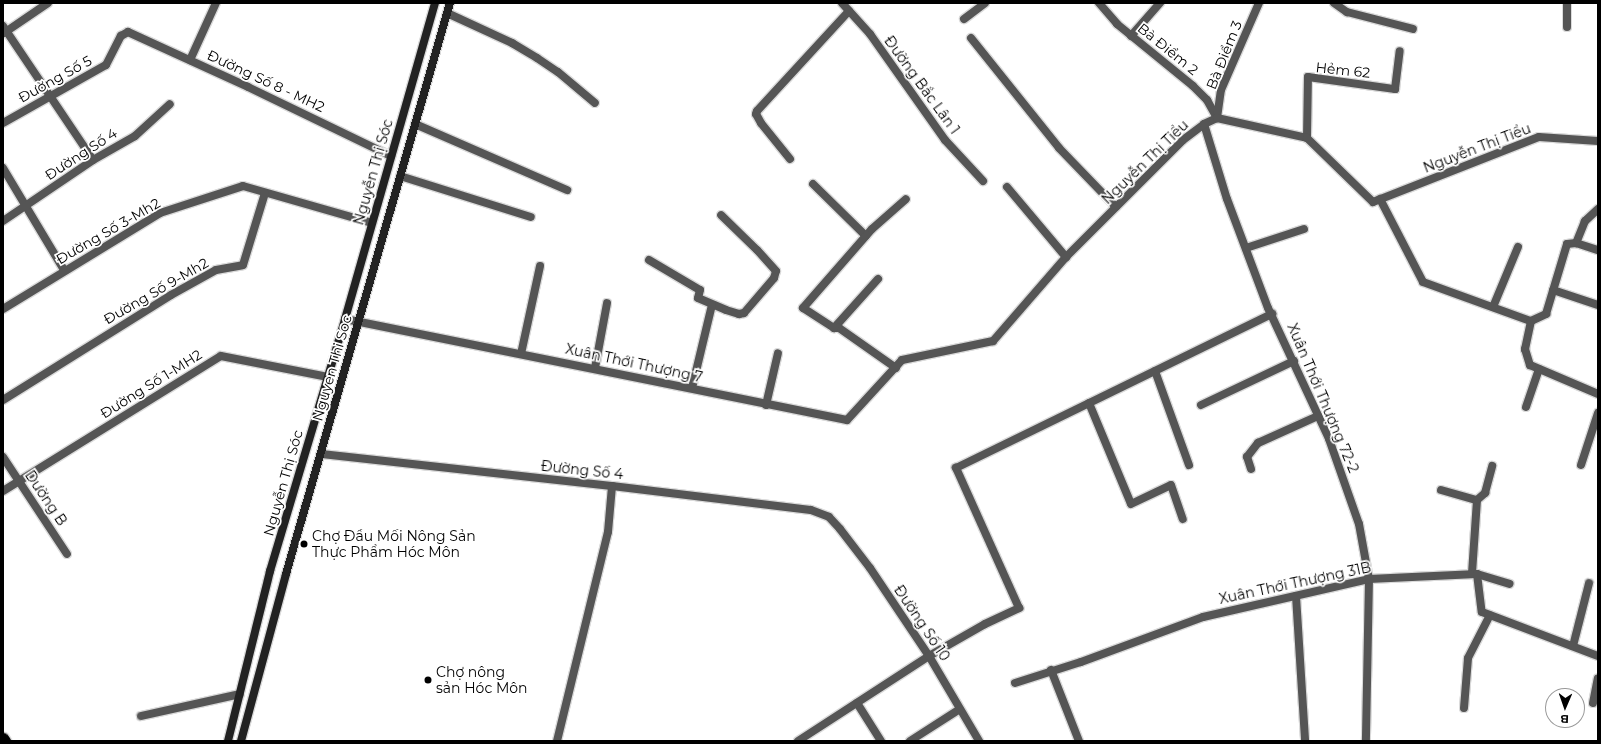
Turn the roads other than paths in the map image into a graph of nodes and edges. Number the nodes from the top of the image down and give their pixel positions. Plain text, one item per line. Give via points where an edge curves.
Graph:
1 (48, 3) edge
2 (216, 3) edge
3 (435, 3) edge
4 (450, 3) edge
5 (842, 3) edge
6 (986, 3) edge
7 (1099, 3) edge
8 (1160, 3) edge
9 (1259, 3) edge
10 (1334, 3) edge
11 (1568, 3) edge
12 (849, 11) junction
13 (447, 13) junction
14 (964, 19) dead end
15 (1567, 27) dead end
16 (1413, 29) dead end
17 (4, 30) edge
18 (128, 32) joint
19 (1131, 36) junction
20 (971, 38) dead end
21 (1400, 51) dead end
22 (190, 60) junction
23 (49, 97) junction
24 (595, 103) dead end
25 (170, 104) dead end
26 (1217, 118) junction
27 (3, 124) edge
28 (415, 124) junction
29 (1204, 124) junction
30 (1307, 138) junction
31 (1598, 141) edge
32 (391, 156) junction
33 (790, 159) dead end
34 (94, 160) junction
35 (3, 168) edge
36 (400, 176) junction
37 (982, 181) dead end
38 (813, 184) dead end
39 (1007, 187) dead end
40 (566, 190) dead end
41 (265, 193) junction
42 (906, 199) dead end
43 (1380, 200) junction
44 (27, 206) junction
45 (1116, 207) junction
46 (1598, 209) edge
47 (721, 215) dead end
48 (532, 217) dead end
49 (3, 221) edge
50 (372, 223) junction
51 (1304, 229) dead end
52 (866, 236) junction
53 (1576, 243) junction
54 (1518, 247) dead end
55 (1246, 248) junction
56 (1598, 250) edge
57 (1066, 256) junction
58 (649, 260) dead end
59 (540, 266) dead end
60 (64, 270) junction
61 (878, 279) dead end
62 (1553, 290) junction
63 (607, 303) dead end
64 (712, 305) junction
65 (1598, 305) edge
66 (1493, 307) junction
67 (3, 309) edge
68 (1272, 314) junction
69 (345, 318) junction
70 (1531, 321) junction
71 (359, 322) junction
72 (834, 328) junction
73 (778, 353) dead end
74 (521, 354) junction
75 (1294, 362) junction
76 (595, 368) junction
77 (896, 368) junction
78 (1540, 369) junction
79 (1155, 371) junction
80 (328, 377) junction
81 (692, 388) junction
82 (1598, 394) edge
83 (3, 400) edge
84 (1089, 403) junction
85 (766, 405) junction
86 (1201, 405) dead end
87 (1526, 407) dead end
88 (1598, 413) edge
89 (1318, 416) junction
90 (321, 454) junction
91 (3, 457) edge
92 (1190, 465) dead end
93 (1581, 465) dead end
94 (1492, 466) dead end
95 (1251, 469) dead end
96 (18, 481) junction
97 (612, 486) junction
98 (1441, 490) dead end
99 (3, 491) edge
100 (1477, 500) junction
101 (1183, 519) dead end
102 (836, 525) joint
103 (67, 554) dead end
104 (1474, 574) junction
105 (1369, 579) junction
106 (1589, 583) dead end
107 (1510, 584) dead end
108 (1296, 596) junction
109 (1490, 615) junction
110 (1573, 646) junction
111 (929, 656) junction
112 (1598, 656) edge
113 (1051, 670) junction
114 (1598, 678) edge
115 (1015, 683) dead end
116 (240, 694) junction
117 (1593, 702) dead end
118 (857, 703) junction
119 (1464, 708) dead end
120 (960, 709) junction
121 (141, 716) dead end
122 (3, 738) edge
123 (5, 741) edge
124 (228, 741) edge
125 (241, 741) edge
126 (557, 741) edge
127 (798, 741) edge
128 (881, 741) edge
129 (910, 741) edge
130 (978, 741) edge
131 (1079, 741) edge
132 (1305, 741) edge
133 (1366, 741) edge

1 - 17 street
2 - 22 street
3 - 32 main road, Nguyễn Thị Sóc
4 - 13 main road, Nguyen Thi Soc
5 - 12 street, Đường Bắc Lân 1
6 - 14 street
7 - 19 street, Bà Điểm 2
8 - 19 street
9 - 26 street, Bà Điểm 3 via 1221,90
10 - 16 street via 1347,12
11 - 15 street
12 - 33 street via 757,111 761,123
12 - 37 street, Đường Bắc Lân 1 via 870,34 945,140
13 - 24 street via 512,43 537,58
13 - 28 main road, Nguyen Thi Soc
17 - 23 street
18 - 22 street, Đường Số 8 - MH2
18 - 23 street, Đường Số 5 via 121,36 106,65
19 - 26 street, Bà Điểm 2 via 1193,86 1207,100
20 - 45 street via 1058,148
21 - 30 street, Hẻm 62 via 1394,89 1308,77
22 - 32 street, Đường Số 8 - MH2
23 - 27 street, Đường Số 5
23 - 34 street
25 - 34 street, Đường Số 4 via 135,136
26 - 29 street, Nguyễn Thị Tiểu
26 - 30 street
28 - 36 main road, Nguyen Thi Soc
28 - 40 street
29 - 45 street, Nguyễn Thị Tiểu via 1183,140
29 - 55 street, Xuân Thới Thượng 72-2 via 1227,199
30 - 43 street via 1373,202
31 - 43 street, Nguyễn Thị Tiểu via 1539,137
32 - 50 main road, Nguyễn Thị Sóc
34 - 44 street, Đường Số 4
35 - 44 street
36 - 48 street
36 - 71 main road, Nguyen Thi Soc
38 - 52 street
39 - 57 street
41 - 50 street, Đường Số 3-Mh2
41 - 60 street, Đường Số 3-Mh2 via 243,186 160,213
41 - 83 street, Đường Số 9-Mh2 via 243,265 216,270 171,295
42 - 52 street
43 - 66 street via 1423,282
44 - 49 street, Đường Số 4
44 - 60 street
45 - 57 street, Nguyễn Thị Tiểu
46 - 53 street via 1585,221
47 - 64 street via 775,269 776,274 743,314
50 - 69 main road, Nguyễn Thị Sóc
51 - 55 street
52 - 72 street via 803,308
53 - 56 street
53 - 62 street via 1567,244
54 - 66 street
55 - 68 street, Xuân Thới Thượng 72-2
57 - 77 street, Nguyễn Thị Tiểu via 993,341 902,360
58 - 64 street via 700,290 698,298
59 - 74 street
60 - 67 street, Đường Số 3-Mh2
61 - 72 street
62 - 65 street
62 - 70 street via 1546,314
63 - 76 street
64 - 81 street
66 - 70 street
68 - 75 street, Xuân Thới Thượng 72-2
68 - 79 street
69 - 71 street, Xuân Thới Thượng 7
69 - 80 main road, Nguyễn Thị Sóc
70 - 78 street via 1525,350 1530,365
71 - 74 street, Xuân Thới Thượng 7
71 - 90 main road, Nguyen Thi Soc
72 - 77 street via 839,328
73 - 85 street
74 - 76 street, Xuân Thới Thượng 7
75 - 86 street
75 - 89 street, Xuân Thới Thượng 72-2
76 - 81 street, Xuân Thới Thượng 7
77 - 85 street, Xuân Thới Thượng 7 via 847,420
78 - 82 street
78 - 87 street
79 - 84 street
79 - 92 street
80 - 96 street, Đường Số 1-MH2 via 221,356
80 - 116 main road, Nguyễn Thị Sóc via 270,571
81 - 85 street, Xuân Thới Thượng 7
84 - 101 street via 1131,504 1171,485
84 - 111 street via 956,468 1019,608
88 - 93 street
89 - 95 street via 1258,443 1247,457
89 - 105 street, Xuân Thới Thượng 72-2 via 1360,524
90 - 97 street, Đường Số 4
90 - 125 main road, Nguyen Thi Soc
91 - 96 street, Dường B
94 - 100 street via 1485,493
96 - 99 street, Đường Số 1-MH2
96 - 103 street, Dường B
97 - 102 street, Đường Số 4 via 811,510 829,517
97 - 126 street via 608,532
98 - 100 street
100 - 104 street
102 - 111 street, Đường Số 10 via 870,568
104 - 105 street, Xuân Thới Thượng 31B
104 - 107 street, Xuân Thới Thượng 31B
104 - 109 street via 1482,612
105 - 108 street, Xuân Thới Thượng 31B
105 - 133 street, Xuân Thới Thượng 72-2
106 - 110 street
108 - 113 street, Xuân Thới Thượng 31B via 1203,617 1082,662
108 - 132 street
109 - 110 street
109 - 119 street via 1468,658
110 - 112 street
111 - 118 street
111 - 120 street, Đường Số 10
113 - 115 street, Xuân Thới Thượng 31B
113 - 131 street
114 - 117 street
116 - 121 street
116 - 124 main road, Nguyễn Thị Sóc
118 - 127 street
118 - 128 street
120 - 129 street
120 - 130 street, Đường Số 10
122 - 123 highway

